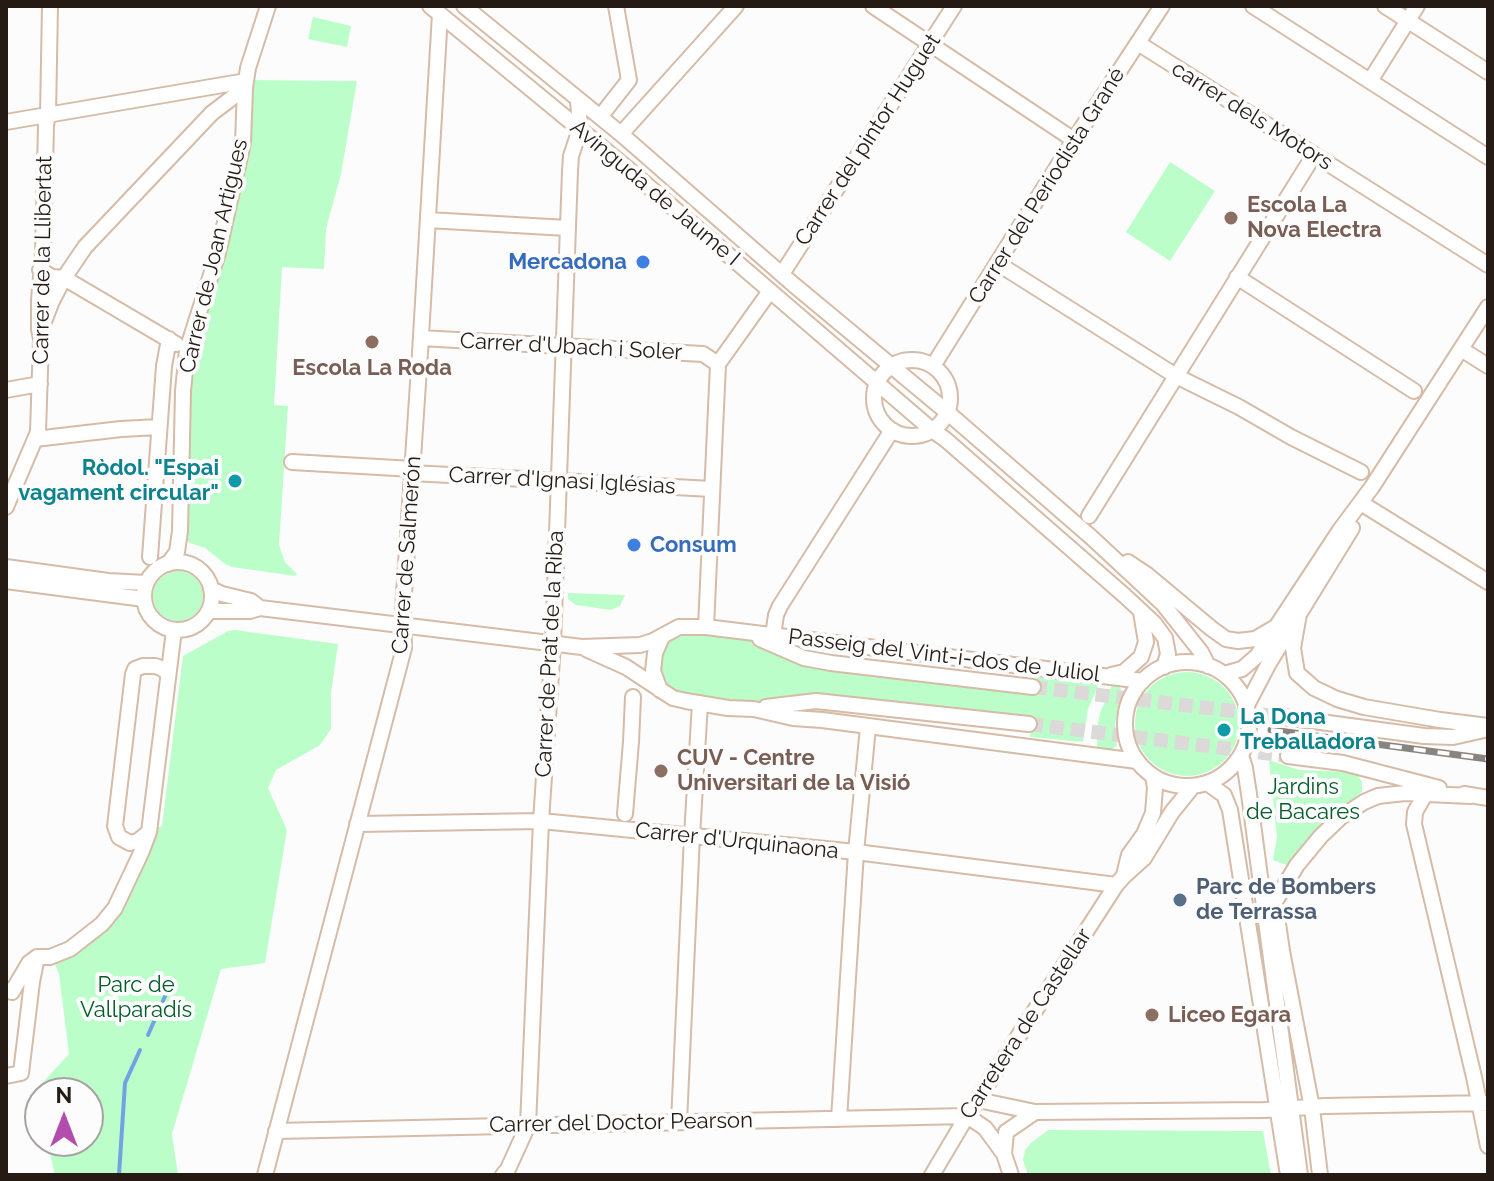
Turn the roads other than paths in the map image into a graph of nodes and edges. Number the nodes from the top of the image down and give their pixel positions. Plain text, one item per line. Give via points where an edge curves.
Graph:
1 (50, 6) edge
2 (268, 6) edge
3 (464, 6) edge
4 (616, 6) edge
5 (736, 6) edge
6 (873, 6) edge
7 (954, 6) edge
8 (1162, 6) edge
9 (1253, 6) edge
10 (1385, 6) edge
11 (1417, 6) edge
12 (435, 10) edge
13 (1408, 21) junction
14 (1138, 43) junction
15 (931, 45) junction
16 (1488, 72) edge
17 (1370, 81) junction
18 (246, 84) junction
19 (198, 88) junction
20 (578, 100) junction
21 (48, 115) junction
22 (210, 116) junction
23 (600, 117) junction
24 (6, 122) edge
25 (580, 129) junction
26 (621, 134) junction
27 (1074, 140) junction
28 (1314, 155) junction
29 (1488, 157) edge
30 (428, 220) junction
31 (567, 228) junction
32 (997, 263) junction
33 (1488, 265) edge
34 (40, 270) junction
35 (782, 274) junction
36 (1237, 277) junction
37 (64, 278) junction
38 (770, 291) junction
39 (1488, 307) edge
40 (421, 338) junction
41 (41, 339) junction
42 (169, 339) junction
43 (563, 347) junction
44 (1461, 349) junction
45 (187, 350) junction
46 (718, 364) junction
47 (933, 366) junction
48 (1488, 366) edge
49 (890, 367) junction
50 (1176, 376) junction
51 (877, 382) junction
52 (40, 384) junction
53 (6, 390) edge
54 (1414, 391) dead end
55 (947, 412) junction
56 (159, 427) junction
57 (892, 430) junction
58 (932, 430) junction
59 (35, 439) junction
60 (292, 462) dead end
61 (413, 471) junction
62 (1361, 472) dead end
63 (559, 480) junction
64 (712, 489) junction
65 (1362, 504) junction
66 (6, 507) edge
67 (1089, 516) dead end
68 (1091, 537) junction
69 (150, 557) dead end
70 (168, 564) junction
71 (6, 567) edge
72 (6, 581) edge
73 (1488, 582) edge
74 (146, 583) junction
75 (211, 589) junction
76 (144, 599) junction
77 (260, 608) junction
78 (209, 611) junction
79 (1141, 611) junction
80 (1299, 614) junction
81 (403, 625) junction
82 (706, 627) junction
83 (1276, 627) junction
84 (174, 630) junction
85 (746, 633) junction
86 (773, 636) junction
87 (662, 637) junction
88 (553, 644) junction
89 (582, 647) junction
90 (1208, 666) junction
91 (1164, 667) junction
92 (168, 673) junction
93 (1224, 674) junction
94 (1106, 675) junction
95 (1143, 681) junction
96 (1033, 687) tunnel mouth
97 (661, 691) junction
98 (633, 697) dead end
99 (700, 703) junction
100 (1246, 707) junction
101 (754, 709) junction
102 (1284, 717) tunnel mouth
103 (1029, 724) tunnel mouth
104 (868, 727) junction
105 (1488, 728) edge
106 (1241, 755) junction
107 (1288, 756) tunnel mouth
108 (1137, 761) junction
109 (1153, 776) junction
110 (1200, 784) junction
111 (1426, 793) junction
112 (1471, 796) junction
113 (1488, 798) edge
114 (625, 814) dead end
115 (541, 821) junction
116 (357, 824) junction
117 (149, 832) junction
118 (692, 836) junction
119 (856, 852) junction
120 (1260, 877) junction
121 (1241, 879) junction
122 (1120, 880) junction
123 (1288, 880) junction
124 (1275, 903) junction
125 (1265, 916) junction
126 (1267, 934) junction
127 (1281, 946) junction
128 (37, 957) junction
129 (6, 990) edge
130 (6, 1076) edge
131 (978, 1100) junction
132 (1483, 1104) edge
133 (1312, 1108) junction
134 (1285, 1109) junction
135 (1035, 1112) junction
136 (967, 1116) junction
137 (839, 1119) junction
138 (679, 1122) junction
139 (528, 1125) junction
140 (276, 1131) junction
141 (1488, 1146) edge
142 (1004, 1154) junction
143 (508, 1173) edge
144 (265, 1175) edge
145 (932, 1175) edge
146 (1011, 1175) edge
147 (1288, 1175) edge
148 (1300, 1175) edge
149 (1320, 1175) edge

1 - 21 street, Carrer de la Llibertat
2 - 18 street, Carrer de Joan Artigues
3 - 20 street, Avinguda de Jaume I
4 - 23 street via 629,80
5 - 26 street
6 - 15 street
7 - 15 street, Carrer del pintor Huguet
8 - 14 street, Carrer del Periodista Grané
9 - 17 street
10 - 13 street
11 - 13 street
12 - 25 street, Avinguda de Jaume I
12 - 30 street, Carrer de Salmerón
13 - 16 street
13 - 17 street
14 - 27 street, Carrer del Periodista Grané
14 - 28 street, carrer dels Motors
15 - 27 street
15 - 35 street, Carrer del pintor Huguet
17 - 29 street
18 - 19 street
18 - 22 street
18 - 45 street, Carrer de Joan Artigues via 243,143 218,253
19 - 21 street
19 - 22 street via 210,103
20 - 23 street, Avinguda de Jaume I
20 - 25 street, Carrer de Prat de la Riba
21 - 24 street
21 - 34 street, Carrer de la Llibertat
22 - 37 street via 94,237
23 - 26 street, Avinguda de Jaume I
25 - 26 street
25 - 31 street, Carrer de Prat de la Riba via 571,156
25 - 38 street, Avinguda de Jaume I
26 - 35 street, Avinguda de Jaume I
27 - 32 street, Carrer del Periodista Grané
28 - 33 street, carrer dels Motors
28 - 36 street
30 - 31 street
30 - 40 street, Carrer de Salmerón
31 - 43 street, Carrer de Prat de la Riba
32 - 47 street, Carrer del Periodista Grané
32 - 50 street
34 - 37 street
34 - 41 street, Carrer de la Llibertat
35 - 49 street, Avinguda de Jaume I
36 - 50 street
36 - 54 street
37 - 41 street
37 - 42 street
38 - 46 street
38 - 51 street, Avinguda de Jaume I
39 - 44 street
40 - 43 street, Carrer d'Ubach i Soler
40 - 61 street, Carrer de Salmerón
41 - 52 street, Carrer de la Llibertat
42 - 45 street
42 - 56 street, Carrer de Joan Artigues
43 - 46 street, Carrer d'Ubach i Soler via 703,354
43 - 63 street, Carrer de Prat de la Riba
44 - 48 street
44 - 65 street
45 - 70 street, Carrer de Joan Artigues via 180,531 177,552
46 - 64 street
47 - 49 street via 907,360
47 - 55 street via 947,381
49 - 51 street
49 - 55 street, Avinguda de Jaume I
50 - 62 street
50 - 67 street
51 - 57 street via 874,403
51 - 58 street, Avinguda de Jaume I
52 - 53 street
52 - 59 street, Carrer de la Llibertat
55 - 58 street
55 - 68 street, Avinguda de Jaume I
56 - 59 street
56 - 69 street, Carrer de Joan Artigues
57 - 58 street via 908,436
57 - 86 street via 780,606
58 - 79 street, Avinguda de Jaume I
59 - 66 street, Carrer de la Llibertat
60 - 61 street, Carrer d'Ignasi Iglésias
61 - 63 street, Carrer d'Ignasi Iglésias
61 - 81 street, Carrer de Salmerón
63 - 64 street, Carrer d'Ignasi Iglésias
63 - 88 street, Carrer de Prat de la Riba
64 - 82 street
65 - 73 street
65 - 80 street
65 - 83 street
68 - 83 street via 1226,639 1255,639
68 - 90 street, Avinguda de Jaume I via 1163,604
70 - 74 street
70 - 75 street, Passeig del Vint-i-dos de Juliol via 198,569
71 - 74 street
72 - 76 street
74 - 76 street
75 - 77 street, Passeig del Vint-i-dos de Juliol
75 - 78 street
76 - 84 street via 157,623
77 - 78 street, Passeig del Vint-i-dos de Juliol
77 - 81 street, Passeig del Vint-i-dos de Juliol
78 - 84 street via 198,624
79 - 91 street, Avinguda de Jaume I via 1165,638
79 - 94 street via 1146,642 1141,657 1124,672
80 - 100 street
80 - 105 street via 1293,648 1297,673 1314,688 1364,707
81 - 88 street, Passeig del Vint-i-dos de Juliol
81 - 116 street, Carrer de Salmerón via 404,648
82 - 85 street, Passeig del Vint-i-dos de Juliol
82 - 87 street, Passeig del Vint-i-dos de Juliol via 679,627
83 - 93 street via 1257,656
84 - 92 street
85 - 86 street, Passeig del Vint-i-dos de Juliol
85 - 96 street, Passeig del Vint-i-dos de Juliol via 804,658
86 - 94 street, Passeig del Vint-i-dos de Juliol
87 - 89 street, Passeig del Vint-i-dos de Juliol via 640,645
87 - 97 street via 653,671
88 - 89 street, Passeig del Vint-i-dos de Juliol
88 - 115 street, Carrer de Prat de la Riba
89 - 97 street, Passeig del Vint-i-dos de Juliol
90 - 91 street via 1186,662
90 - 93 street
91 - 95 street
92 - 117 street
92 - 117 street via 143,666 133,674 115,826 119,837 130,843
93 - 100 street
94 - 95 street, Passeig del Vint-i-dos de Juliol
95 - 108 street via 1126,714 1127,738
97 - 99 street, Passeig del Vint-i-dos de Juliol
98 - 114 street
99 - 101 street, Passeig del Vint-i-dos de Juliol
99 - 118 street
100 - 106 street via 1249,731
101 - 103 street, Passeig del Vint-i-dos de Juliol via 816,701
101 - 104 street, Passeig del Vint-i-dos de Juliol
102 - 105 street via 1424,736 1453,737
104 - 108 street, Passeig del Vint-i-dos de Juliol
104 - 119 street
106 - 110 street via 1226,772
106 - 120 street
107 - 112 street via 1343,763
108 - 109 street
109 - 110 street via 1176,785
109 - 122 street, Carretera de Castellar via 1153,813
110 - 121 street via 1221,791 1227,800
110 - 122 street, Carretera de Castellar via 1172,812 1144,858
111 - 112 street
111 - 123 street via 1389,794 1364,802 1321,836
111 - 132 street via 1414,824
112 - 113 street
115 - 116 street, Carrer d'Urquinaona
115 - 118 street, Carrer d'Urquinaona
115 - 139 street, Carrer de Prat de la Riba
116 - 140 street, Carrer de Salmerón
117 - 128 street via 126,888 102,924 70,949
118 - 119 street, Carrer d'Urquinaona
118 - 138 street
119 - 122 street, Carrer d'Urquinaona
119 - 137 street
120 - 121 street
120 - 123 street
120 - 125 street
121 - 134 street
122 - 131 street, Carretera de Castellar
123 - 124 street
124 - 125 street
124 - 127 street
125 - 126 street
126 - 127 street
126 - 134 street
127 - 133 street
128 - 129 street via 12,992
128 - 130 street via 21,1073
131 - 135 street
131 - 136 street, Carretera de Castellar
132 - 133 street
132 - 141 street
133 - 134 street
133 - 149 street
134 - 135 street
134 - 147 street
134 - 148 street
135 - 142 street via 1006,1132
136 - 137 street, Carrer del Doctor Pearson
136 - 142 street via 985,1128
136 - 145 street, Carretera de Castellar
137 - 138 street, Carrer del Doctor Pearson
138 - 139 street, Carrer del Doctor Pearson
139 - 140 street, Carrer del Doctor Pearson
139 - 143 street, Carrer de Prat de la Riba
140 - 144 street, Carrer de Salmerón
142 - 146 street

